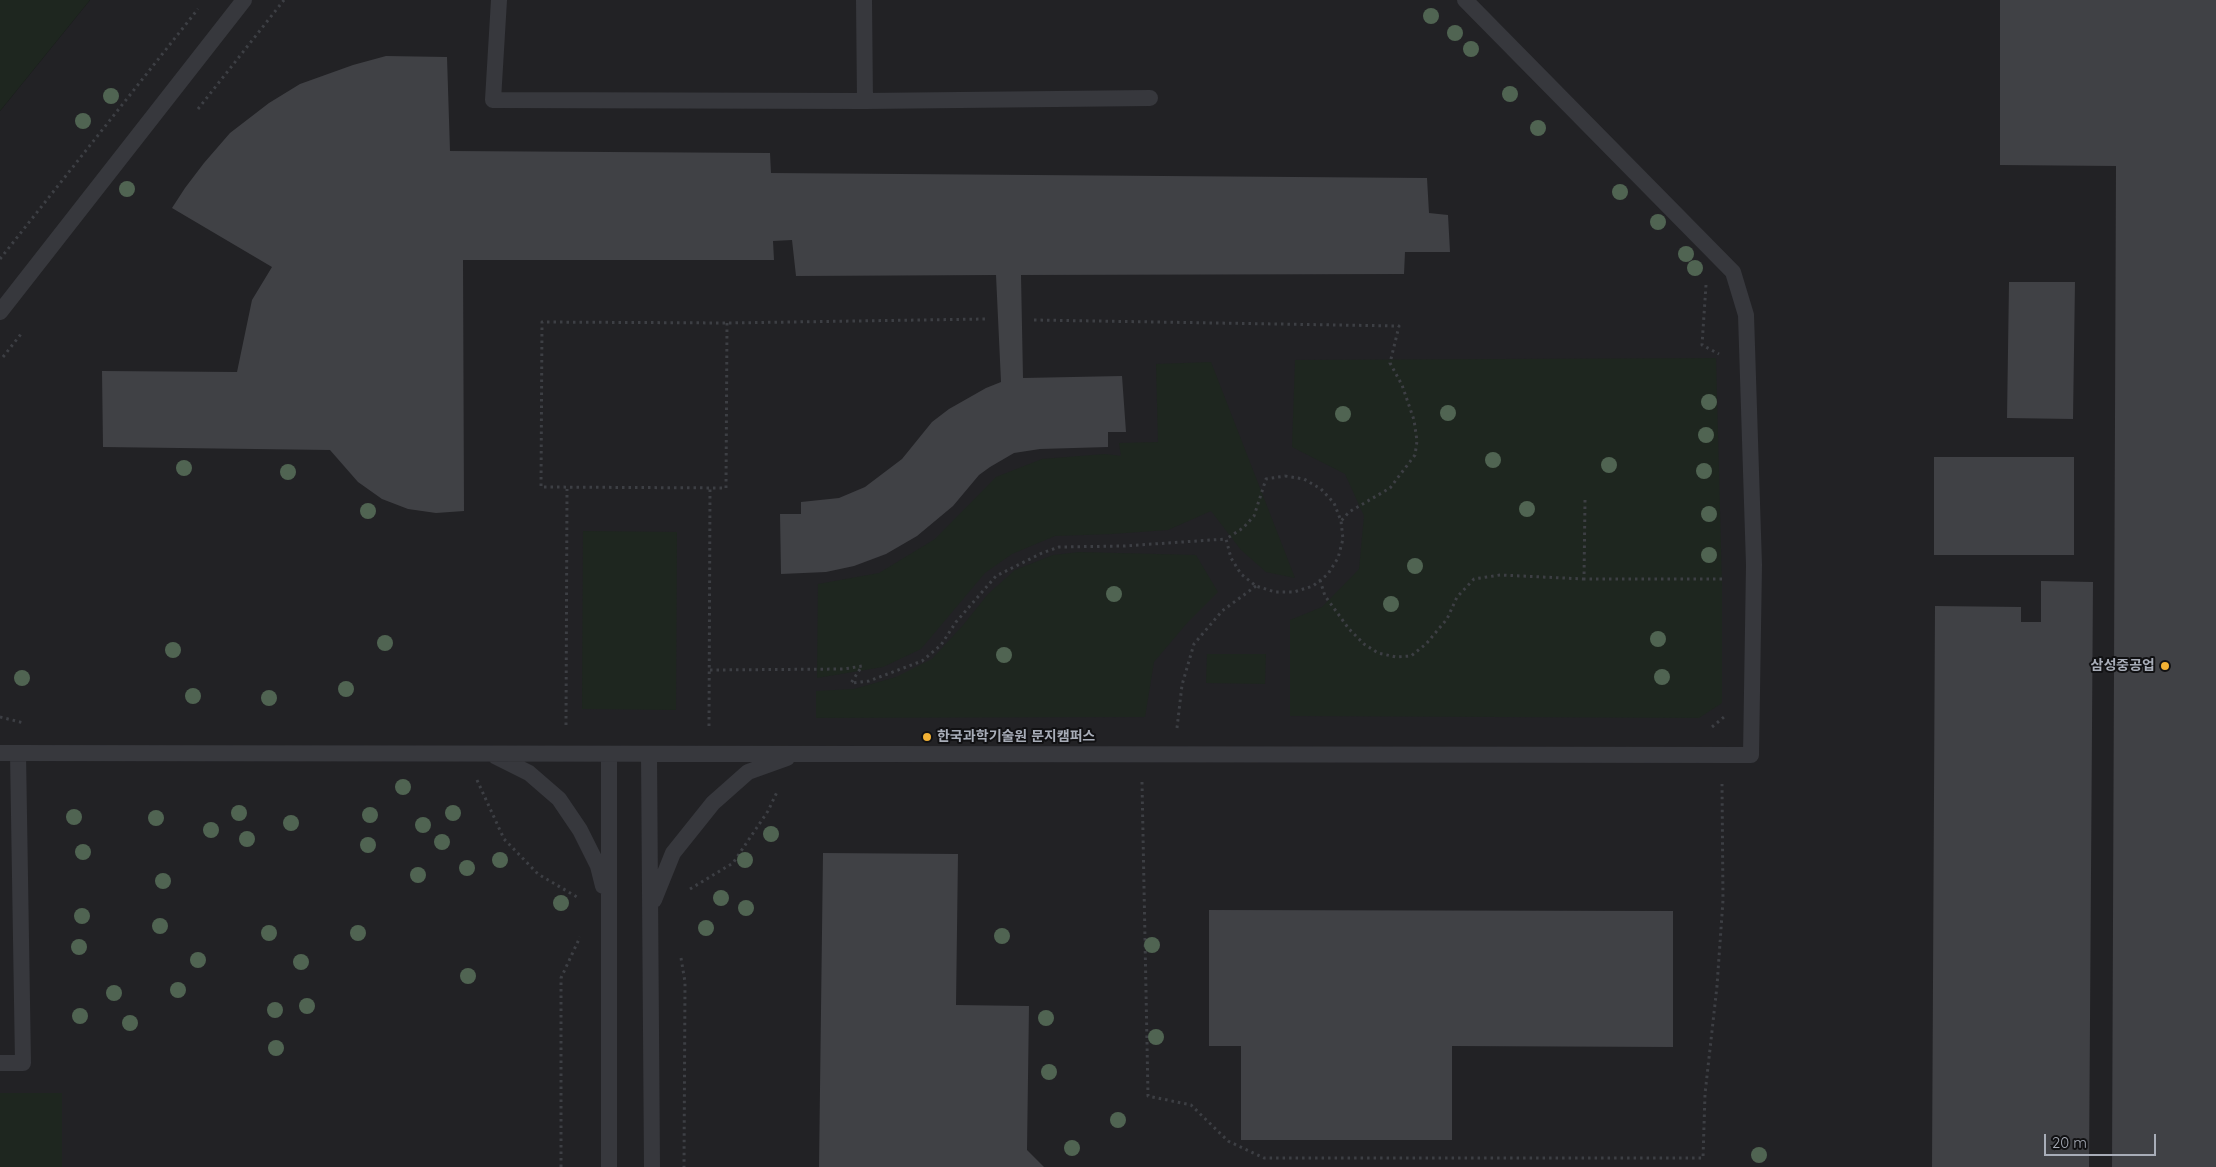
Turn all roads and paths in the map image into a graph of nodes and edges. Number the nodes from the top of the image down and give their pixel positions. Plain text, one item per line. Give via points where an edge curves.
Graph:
1 (244, 0) edge
2 (499, 0) edge
3 (864, 0) edge
4 (1465, 0) edge
5 (199, 8) dead end
6 (1150, 98) dead end
7 (865, 102) junction
8 (0, 259) edge
9 (1706, 281) dead end
10 (0, 312) edge
11 (986, 318) dead end
12 (1034, 320) dead end
13 (727, 323) junction
14 (1722, 356) dead end
15 (710, 487) junction
16 (567, 489) junction
17 (1585, 500) dead end
18 (1342, 520) junction
19 (1226, 539) junction
20 (1726, 570) dead end
21 (1584, 579) junction
22 (1727, 579) junction
23 (1320, 580) junction
24 (1256, 586) junction
25 (1727, 589) dead end
26 (710, 670) junction
27 (1727, 714) dead end
28 (0, 718) edge
29 (24, 723) dead end
30 (566, 725) dead end
31 (709, 726) dead end
32 (1708, 729) dead end
33 (0, 753) edge
34 (18, 753) junction
35 (492, 754) junction
36 (609, 754) junction
37 (649, 754) junction
38 (799, 754) junction
39 (1179, 754) junction
40 (477, 780) dead end
41 (1132, 782) dead end
42 (1142, 782) junction
43 (1152, 782) dead end
44 (1713, 783) dead end
45 (778, 789) dead end
46 (684, 893) dead end
47 (580, 899) dead end
48 (609, 907) junction
49 (651, 907) junction
50 (580, 935) dead end
51 (680, 954) dead end
52 (0, 1063) edge
53 (561, 1167) edge
54 (609, 1167) edge
55 (652, 1167) edge
56 (684, 1167) edge

1 - 10 lane
2 - 7 lane via 493,100
3 - 7 lane
4 - 39 lane via 1733,272 1746,315 1754,565 1751,755
5 - 8 path
6 - 7 lane
9 - 14 path via 1702,345
11 - 13 path
12 - 18 path via 1399,326 1390,363 1402,385 1414,420 1415,456 1390,488 1348,512
13 - 15 path via 726,488
13 - 16 path via 542,322 541,487
15 - 16 path
15 - 26 path
16 - 30 path
17 - 21 path
18 - 19 path via 1334,503 1321,489 1304,479 1285,476 1266,479 1254,516
18 - 23 path via 1343,539 1338,558
19 - 24 path via 1231,558 1241,574
19 - 26 path via 1059,547 1042,553 996,576 956,622 941,645 922,661 869,681 851,682 862,666 844,669
20 - 22 path
21 - 22 path
21 - 23 path via 1500,575 1474,579 1457,597 1447,619 1426,644 1411,656 1396,658 1378,653 1349,629 1325,596
22 - 25 path
23 - 24 path via 1313,586 1294,592 1275,592
24 - 39 path via 1222,611 1194,644 1182,685 1177,727
26 - 31 path
27 - 32 path
28 - 29 path
33 - 34 lane
34 - 35 lane
34 - 52 lane via 23,1063
35 - 36 lane
35 - 48 lane via 529,773 559,800 580,830 598,866
36 - 37 lane
36 - 48 lane
37 - 38 lane
37 - 49 lane
38 - 39 lane
38 - 49 lane via 748,772 713,803 673,853
40 - 47 path via 504,839 538,874
41 - 42 path
42 - 43 path
42 - 44 path via 1148,1096 1191,1105 1228,1141 1264,1158 1703,1158 1705,1094 1723,900 1722,784
45 - 46 path via 768,811 733,863
48 - 54 lane
49 - 55 lane
50 - 53 path via 561,978
51 - 56 path via 685,982

